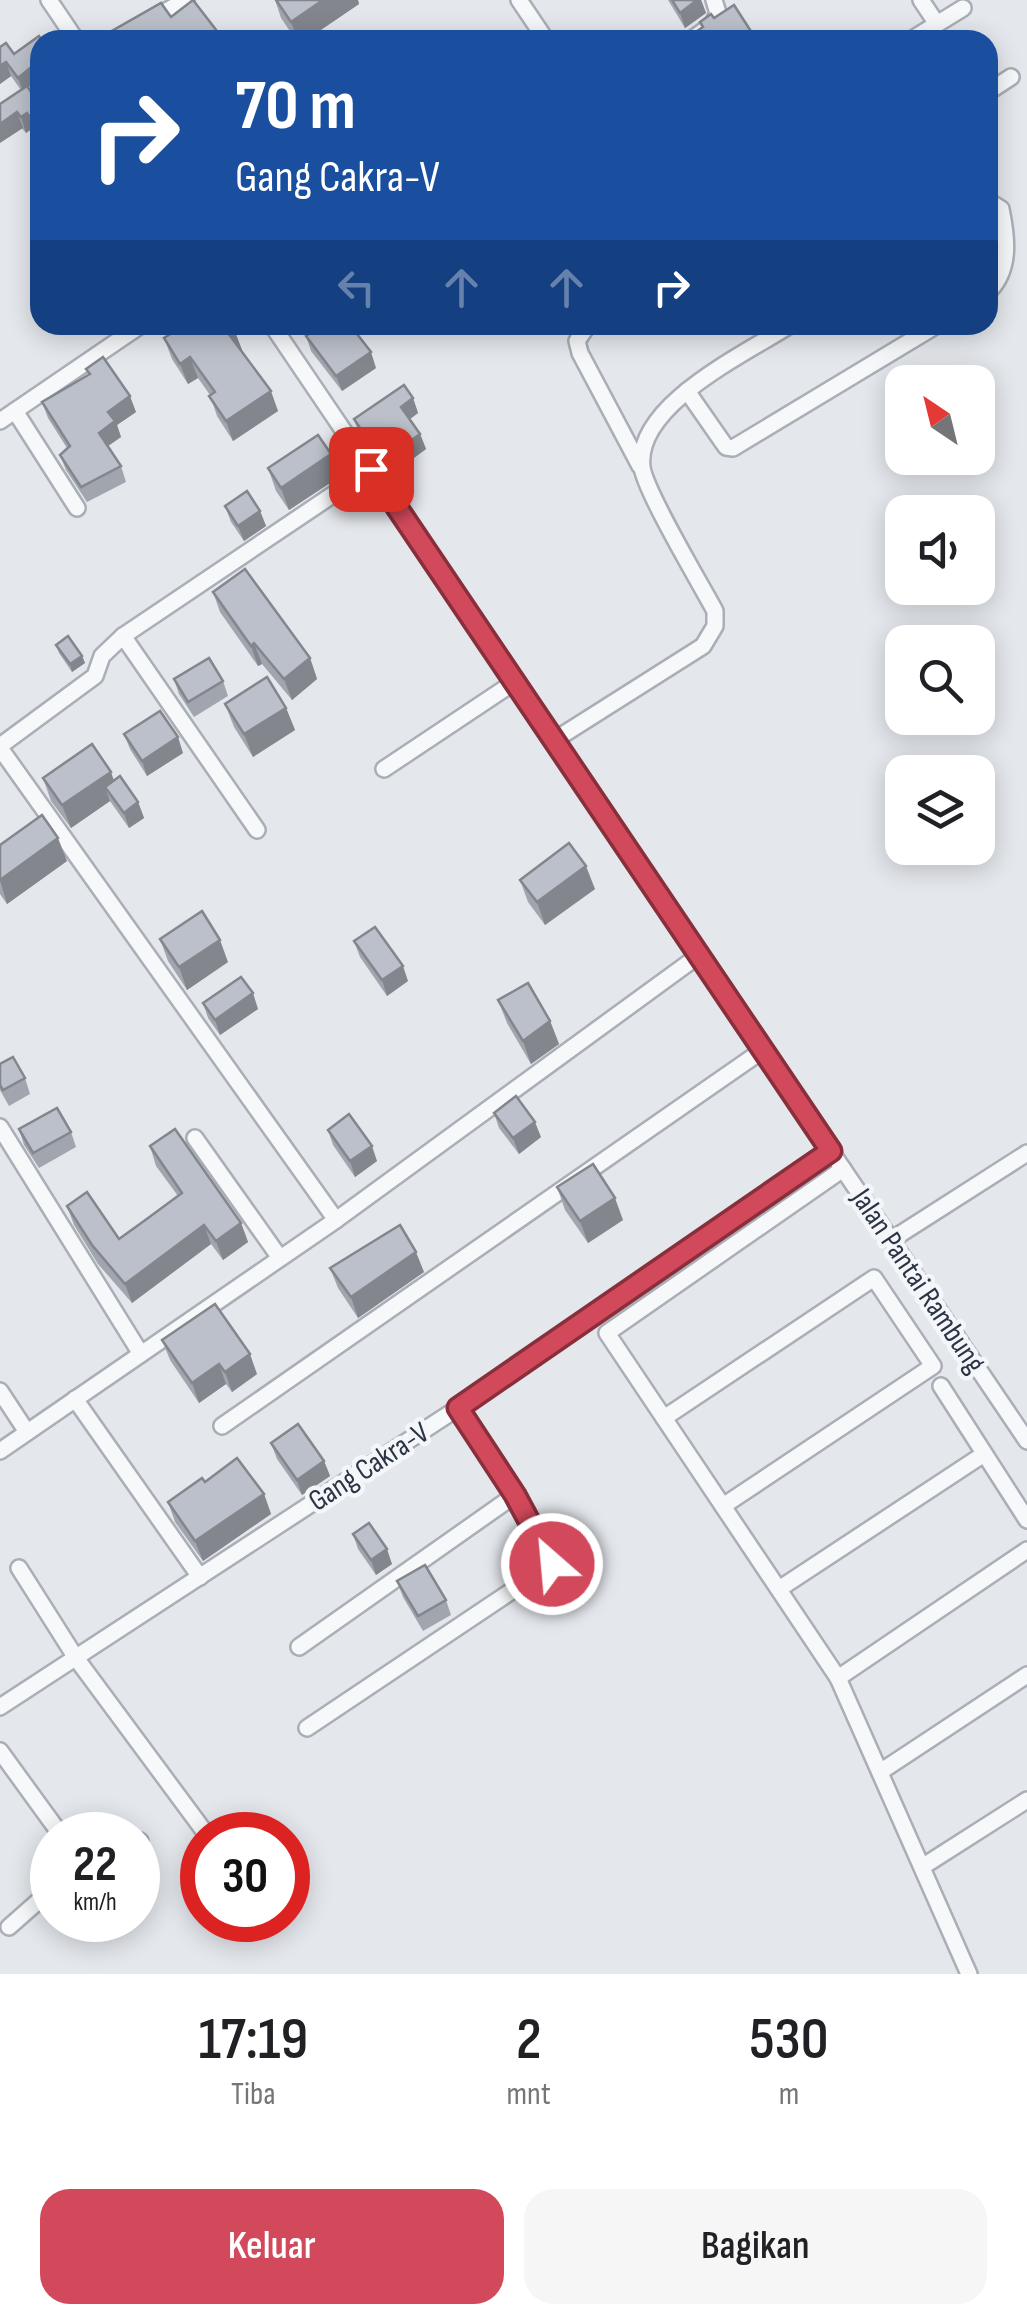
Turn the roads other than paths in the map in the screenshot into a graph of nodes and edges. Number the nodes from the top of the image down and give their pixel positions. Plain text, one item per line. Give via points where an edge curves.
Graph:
1 (49, 0) edge
2 (186, 0) edge
3 (519, 0) edge
4 (714, 0) edge
5 (922, 0) edge
6 (963, 8) dead end
7 (937, 24) junction
8 (69, 30) edge
9 (132, 30) edge
10 (539, 30) edge
11 (705, 30) edge
12 (927, 30) edge
13 (1011, 77) dead end
14 (998, 85) edge
15 (998, 207) edge
16 (998, 276) edge
17 (126, 335) edge
18 (279, 335) edge
19 (582, 335) edge
20 (774, 335) edge
21 (920, 335) edge
22 (687, 391) junction
23 (15, 411) junction
24 (0, 421) edge
25 (371, 469) junction
26 (642, 470) junction
27 (77, 508) dead end
28 (123, 636) junction
29 (514, 683) junction
30 (553, 742) junction
31 (0, 747) edge
32 (384, 769) dead end
33 (256, 830) dead end
34 (698, 956) junction
35 (763, 1050) junction
36 (0, 1127) edge
37 (195, 1138) dead end
38 (831, 1151) junction
39 (1026, 1155) edge
40 (843, 1169) junction
41 (336, 1220) junction
42 (891, 1240) junction
43 (280, 1258) junction
44 (141, 1354) junction
45 (942, 1386) dead end
46 (0, 1391) edge
47 (75, 1399) junction
48 (458, 1408) junction
49 (664, 1418) junction
50 (222, 1426) dead end
51 (27, 1432) junction
52 (1027, 1441) edge
53 (0, 1451) edge
54 (984, 1454) junction
55 (515, 1495) junction
56 (724, 1506) junction
57 (1027, 1520) edge
58 (1027, 1550) edge
59 (19, 1568) dead end
60 (200, 1576) junction
61 (778, 1589) junction
62 (299, 1647) dead end
63 (76, 1658) junction
64 (1027, 1675) edge
65 (838, 1678) junction
66 (0, 1707) edge
67 (307, 1728) dead end
68 (0, 1751) edge
69 (880, 1772) junction
70 (1027, 1800) edge
71 (44, 1812) edge
72 (190, 1812) edge
73 (922, 1867) junction
74 (30, 1908) edge
75 (9, 1926) dead end
76 (969, 1974) edge

1 - 8 street
2 - 9 street
3 - 10 street
4 - 11 street via 718,13
5 - 7 street
6 - 7 street
7 - 12 street
13 - 14 street
15 - 16 street via 1007,238
17 - 23 street
18 - 25 street, Jalan Pantai Rambung
19 - 26 street via 580,353
20 - 22 street
21 - 22 street via 733,448
22 - 26 street via 643,441
23 - 24 street
23 - 27 street
25 - 28 street
25 - 29 street, Jalan Pantai Rambung
26 - 30 street via 714,611 715,626 703,646
28 - 31 street via 102,656 95,676
28 - 33 street
29 - 30 street, Jalan Pantai Rambung
29 - 32 street
30 - 34 street, Jalan Pantai Rambung
31 - 41 street
34 - 35 street, Jalan Pantai Rambung
34 - 41 street
35 - 38 street, Jalan Pantai Rambung
35 - 50 street
36 - 44 street
37 - 43 street
38 - 40 street, Jalan Pantai Rambung
38 - 48 street, Gang Cakra-V
39 - 42 street
40 - 42 street, Jalan Pantai Rambung
40 - 49 street via 607,1333
41 - 43 street
42 - 52 street, Jalan Pantai Rambung
43 - 44 street
44 - 47 street
45 - 54 street
46 - 51 street
47 - 51 street
47 - 60 street
48 - 55 street
48 - 60 street, Gang Cakra-V
49 - 56 street
49 - 56 street via 874,1278 894,1307 933,1366
51 - 53 street
54 - 57 street
54 - 61 street
55 - 62 street
55 - 67 street via 552,1564
56 - 61 street
58 - 65 street
59 - 63 street
60 - 63 street, Gang Cakra-V
61 - 65 street
63 - 66 street, Gang Cakra-V
63 - 72 street
64 - 69 street
65 - 69 street
68 - 71 street
69 - 73 street
70 - 73 street
73 - 76 street
74 - 75 street

